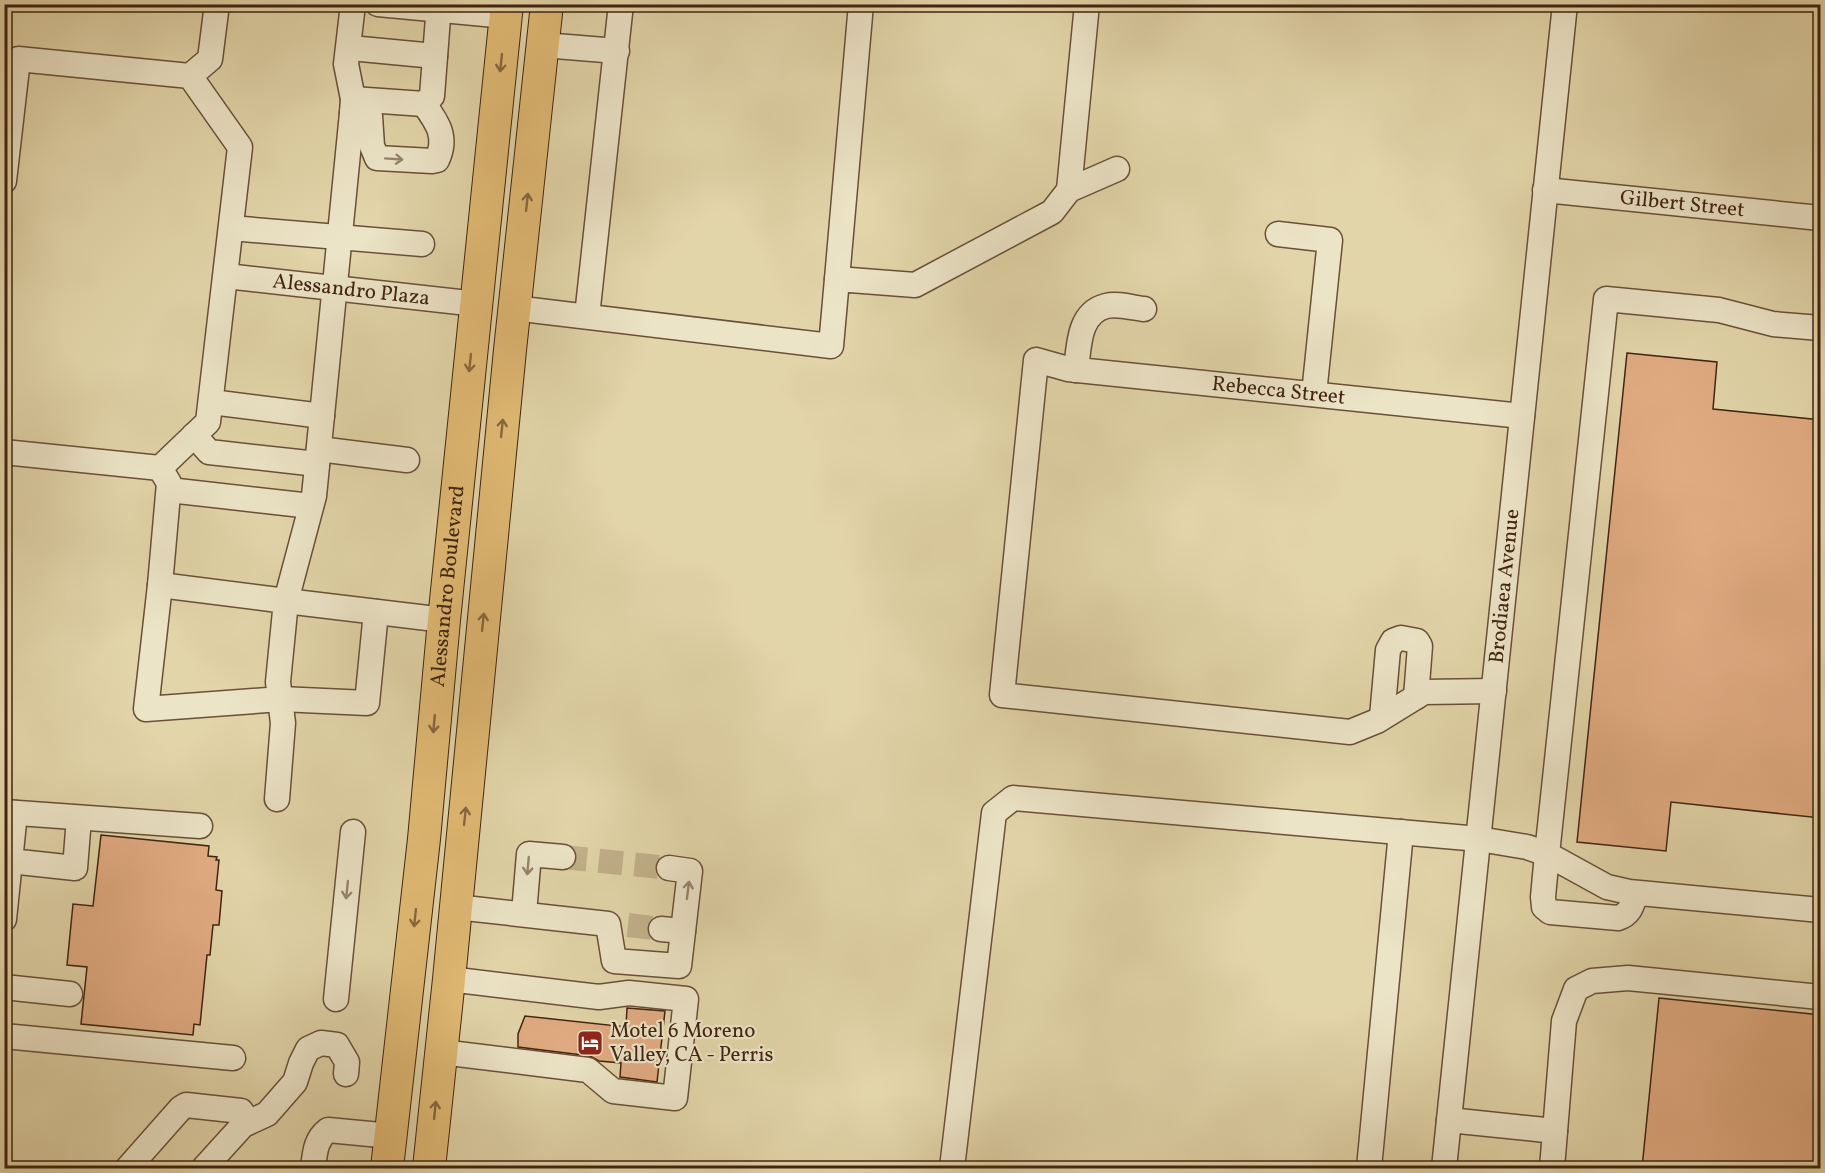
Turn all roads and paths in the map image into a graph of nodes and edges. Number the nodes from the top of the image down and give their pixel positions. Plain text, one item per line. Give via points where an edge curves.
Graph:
1 (217, 4) edge
2 (353, 4) edge
3 (378, 4) edge
4 (547, 4) edge
5 (621, 4) edge
6 (861, 4) edge
7 (1087, 4) edge
8 (1565, 4) edge
9 (388, 5) edge
10 (439, 7) edge
11 (507, 10) edge
12 (543, 45) junction
13 (361, 49) dead end
14 (617, 51) junction
15 (435, 56) junction
16 (190, 76) junction
17 (424, 104) junction
18 (352, 106) junction
19 (1116, 169) dead end
20 (4, 181) edge
21 (1069, 190) junction
22 (1545, 190) junction
23 (1821, 218) edge
24 (231, 228) junction
25 (1278, 234) dead end
26 (340, 237) junction
27 (422, 244) dead end
28 (226, 276) junction
29 (837, 279) junction
30 (335, 288) junction
31 (477, 304) junction
32 (514, 308) junction
33 (1144, 309) dead end
34 (587, 316) junction
35 (1821, 328) edge
36 (1076, 370) junction
37 (1314, 394) junction
38 (211, 402) junction
39 (322, 416) junction
40 (1522, 416) junction
41 (194, 435) junction
42 (4, 452) edge
43 (318, 456) junction
44 (407, 460) dead end
45 (164, 479) junction
46 (311, 507) junction
47 (160, 585) junction
48 (286, 601) junction
49 (376, 612) junction
50 (444, 620) junction
51 (1494, 691) junction
52 (1416, 697) junction
53 (281, 699) junction
54 (1382, 717) junction
55 (277, 799) dead end
56 (10, 813) edge
57 (80, 818) junction
58 (200, 826) dead end
59 (353, 832) dead end
60 (1401, 832) junction
61 (423, 839) junction
62 (1479, 839) junction
63 (1547, 854) junction
64 (563, 857) tunnel mouth
65 (10, 861) junction
66 (669, 868) tunnel mouth
67 (1636, 893) junction
68 (456, 907) junction
69 (1821, 910) edge
70 (524, 913) junction
71 (4, 919) edge
72 (449, 979) junction
73 (4, 987) edge
74 (70, 994) dead end
75 (1821, 997) edge
76 (336, 999) dead end
77 (4, 1036) edge
78 (443, 1039) junction
79 (233, 1058) dead end
80 (346, 1074) dead end
81 (1449, 1120) junction
82 (243, 1125) junction
83 (1555, 1131) junction
84 (391, 1136) junction
85 (128, 1168) edge
86 (204, 1168) edge
87 (313, 1168) edge
88 (387, 1168) edge
89 (429, 1168) edge
90 (952, 1168) edge
91 (1369, 1168) edge
92 (1444, 1168) edge
93 (1552, 1168) edge

1 - 16 street via 210,59
2 - 18 street via 346,64
3 - 9 street
4 - 12 main road, Alessandro Boulevard
5 - 14 street
6 - 29 street
7 - 21 street
8 - 22 street, Brodiaea Avenue
9 - 10 street
10 - 11 street
10 - 15 street
11 -> 31 main road, Alessandro Boulevard
12 - 14 street
32 -> 12 main road, Alessandro Boulevard
13 - 15 street
14 - 34 street
15 - 17 street via 432,96
16 - 20 street via 18,59
16 - 24 street via 240,147
17 - 18 street
18 -> 17 street via 370,116 377,158 432,161 439,156 441,136 439,124
18 - 26 street
19 - 21 street
21 - 29 street via 1052,212 915,285
22 - 23 street, Gilbert Street
22 - 40 street, Brodiaea Avenue
24 - 26 street
24 - 28 street
25 - 37 street via 1330,240
26 - 27 street
26 - 30 street
28 - 30 street, Alessandro Plaza
28 - 38 street
29 - 34 street via 831,346
30 - 31 street, Alessandro Plaza
30 - 39 street
31 - 32 main road
31 -> 50 main road, Alessandro Boulevard
32 - 34 street
68 -> 32 main road, Alessandro Boulevard
33 - 36 street via 1107,306 1095,313 1083,325
35 - 63 street via 1773,324 1719,310 1606,299
36 - 37 street, Rebecca Street
36 - 54 street, Rebecca Street via 1036,360 1002,695 1350,732
37 - 40 street, Rebecca Street
38 - 39 street
38 - 41 street via 208,422
39 - 43 street
40 - 51 street, Brodiaea Avenue
41 - 43 street via 209,452
41 - 45 street
42 - 45 street
43 - 44 street
43 - 46 street
45 - 46 street
45 - 47 street
46 - 48 street
47 - 48 street
47 - 53 street via 146,709
48 - 49 street
48 - 53 street via 278,682
49 - 50 street
49 - 53 street via 367,703
50 -> 61 main road, Alessandro Boulevard
51 - 52 street via 1424,692
51 - 62 street, Brodiaea Avenue
52 - 54 street
52 - 54 street via 1420,646 1417,641 1401,638 1393,641 1388,650
53 - 55 street
56 - 57 street
56 - 65 street
57 - 58 street
57 - 65 street via 75,868
59 -> 76 street
60 - 62 street
60 - 90 street via 1013,798 994,813
60 - 91 street
61 - 78 main road via 439,844 443,850 433,949
61 -> 84 main road, Alessandro Boulevard
62 - 63 street
62 - 81 street, Brodiaea Avenue
63 - 67 street via 1607,887
63 - 67 street via 1543,897 1544,907 1550,912 1618,918 1630,911
64 -> 70 street via 529,854
65 - 71 street
70 -> 66 street via 618,925 614,961 679,966 672,930 690,871
67 - 69 street
68 - 70 street
68 - 72 main road, Alessandro Boulevard
72 - 78 main road, Alessandro Boulevard
72 - 78 street via 599,997 629,993 686,999 675,1098 613,1091 588,1070
73 - 74 street
75 - 83 street via 1628,978 1592,981 1576,990 1564,1021
77 - 79 street
89 -> 78 main road, Alessandro Boulevard
80 - 82 street via 347,1062 337,1045 321,1043 309,1049 295,1082 267,1114
81 - 83 street
81 - 92 street, Brodiaea Avenue
82 - 85 street via 245,1117 241,1111 186,1105
82 - 86 street
83 - 93 street
84 - 87 street via 328,1130 320,1136
84 - 88 main road, Alessandro Boulevard

